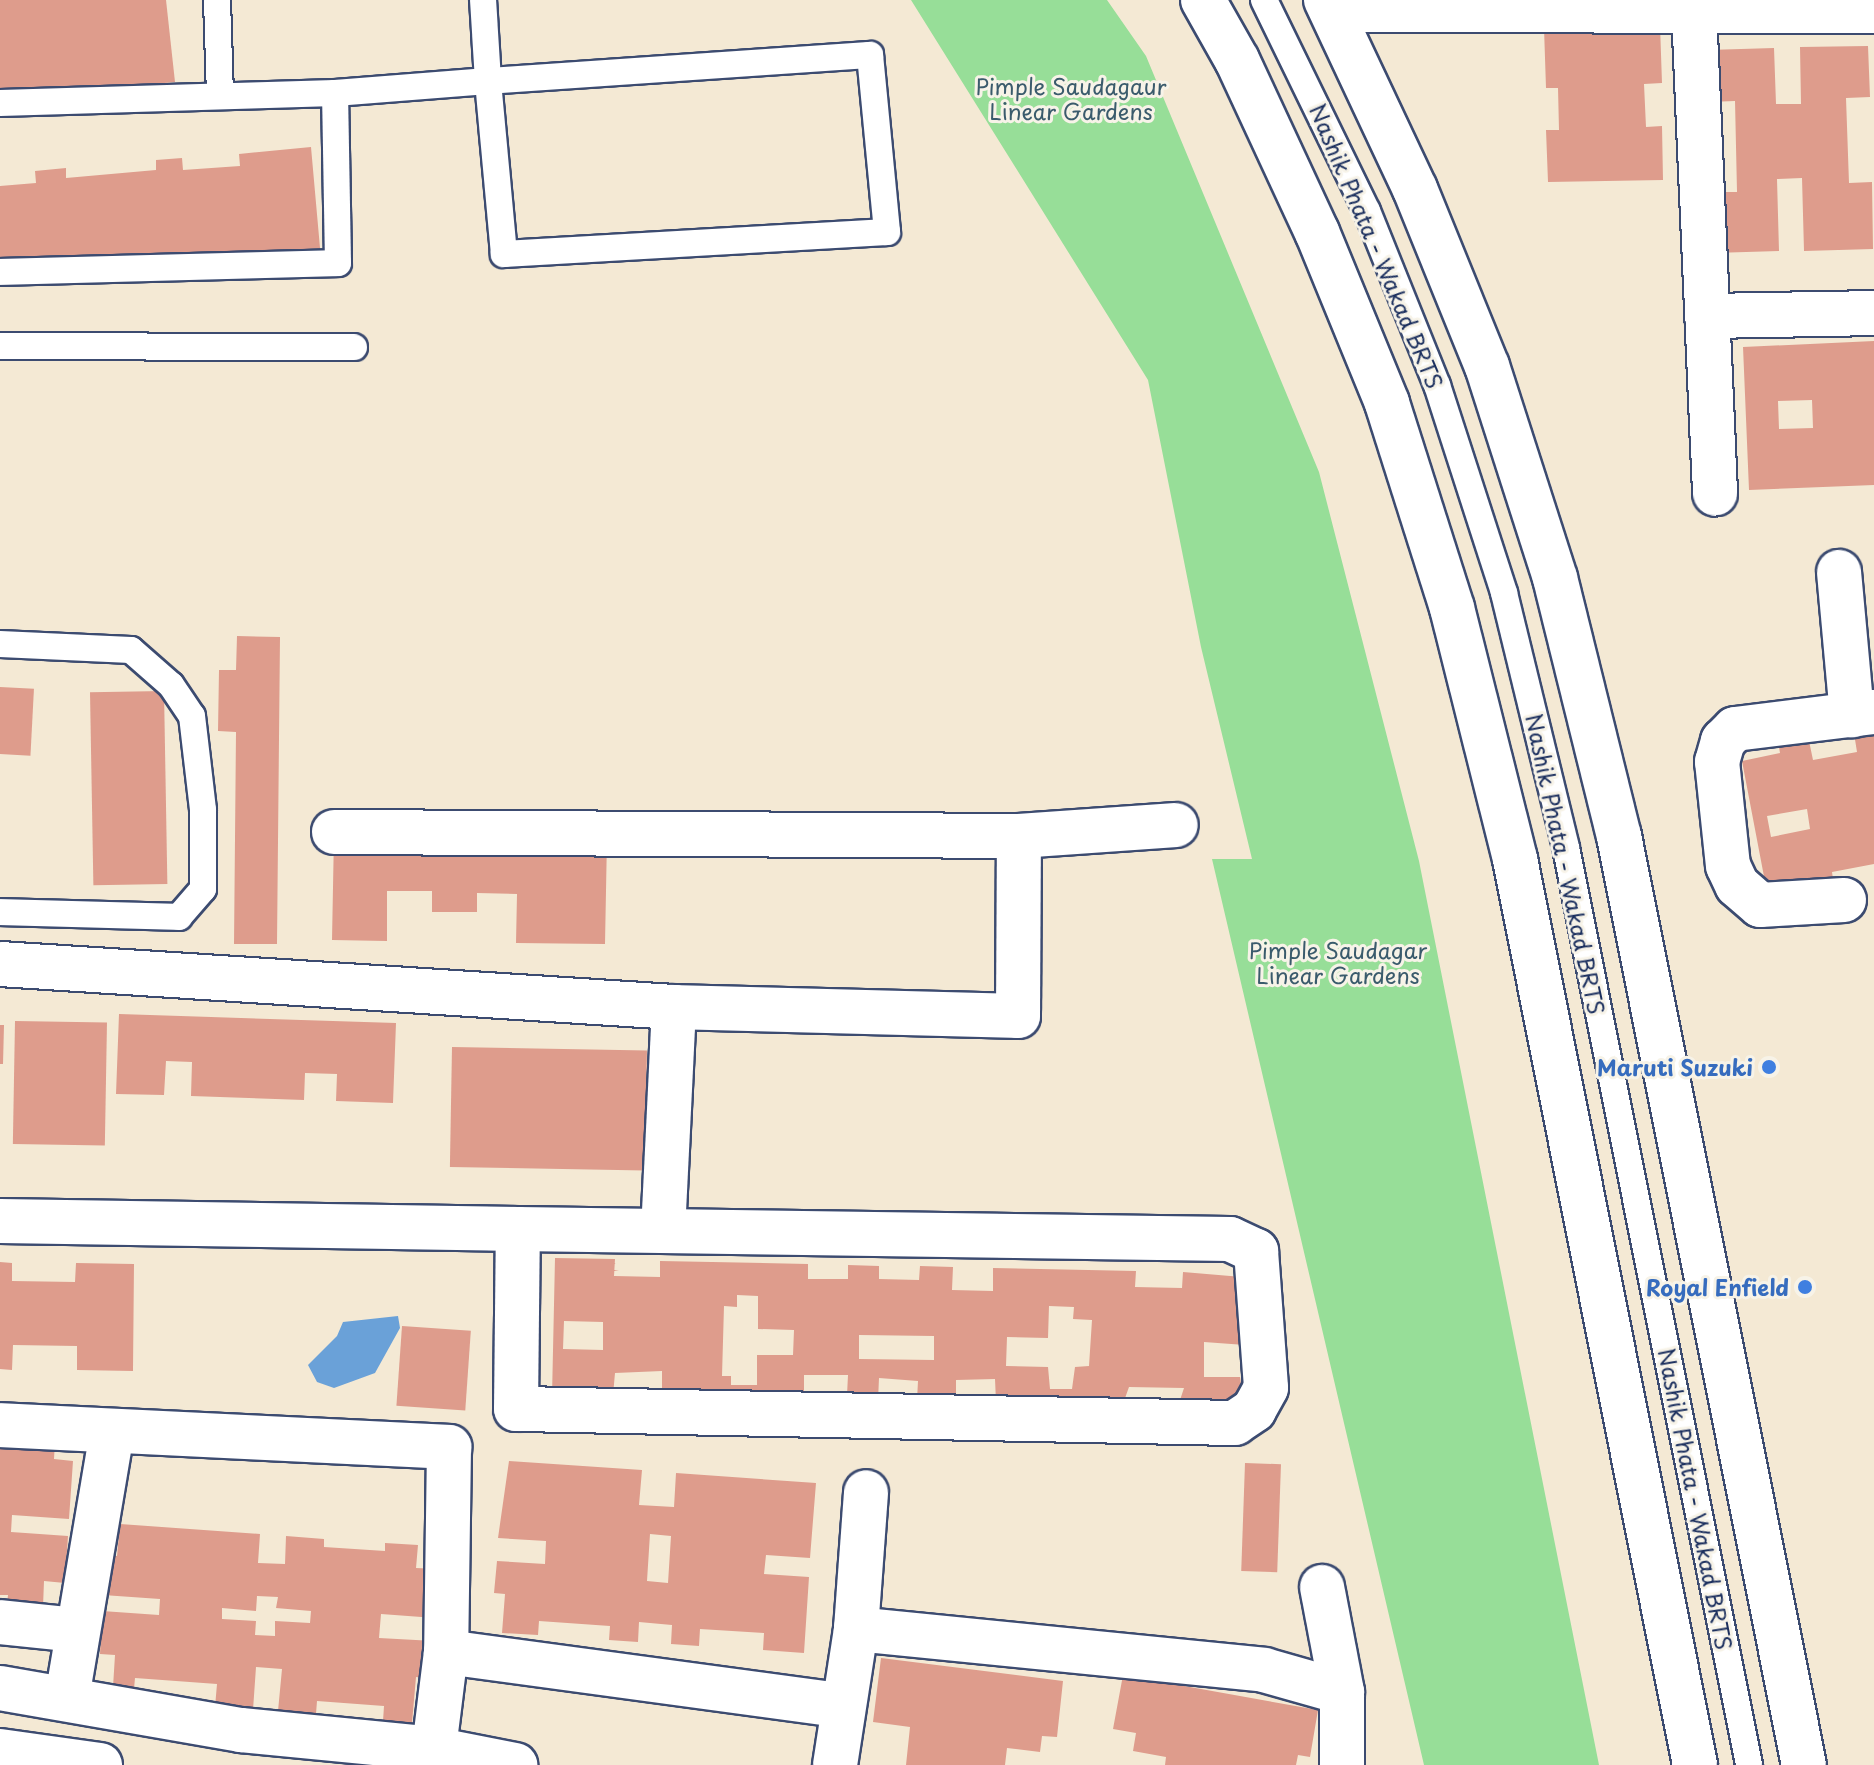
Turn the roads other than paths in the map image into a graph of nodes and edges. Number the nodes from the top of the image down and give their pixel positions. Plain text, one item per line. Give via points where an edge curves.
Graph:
1 (217, 0) edge
2 (483, 0) edge
3 (1203, 0) edge
4 (1264, 0) edge
5 (1329, 5) edge
6 (1571, 5) edge
7 (1694, 11) junction
8 (1874, 11) edge
9 (488, 81) junction
10 (335, 93) junction
11 (220, 96) junction
12 (0, 103) edge
13 (0, 272) edge
14 (1874, 313) edge
15 (1707, 316) junction
16 (0, 346) edge
17 (354, 347) dead end
18 (1715, 494) dead end
19 (1839, 572) dead end
20 (0, 644) edge
21 (1863, 713) edge
22 (1176, 825) dead end
23 (334, 832) dead end
24 (1019, 836) junction
25 (1844, 900) dead end
26 (0, 912) edge
27 (0, 964) edge
28 (674, 1007) junction
29 (0, 1221) edge
30 (518, 1229) junction
31 (663, 1231) junction
32 (0, 1425) edge
33 (112, 1432) junction
34 (866, 1492) dead end
35 (1322, 1587) dead end
36 (0, 1622) edge
37 (856, 1629) junction
38 (78, 1630) junction
39 (446, 1652) junction
40 (0, 1688) edge
41 (1342, 1692) junction
42 (67, 1698) junction
43 (843, 1706) junction
44 (434, 1749) junction
45 (0, 1751) edge
46 (100, 1765) edge
47 (515, 1765) edge
48 (835, 1765) edge
49 (1342, 1765) edge
50 (1695, 1765) edge
51 (1749, 1765) edge
52 (1804, 1765) edge

1 - 11 lane
2 - 9 lane
3 - 50 street via 1237,60 1317,232 1387,403 1452,608 1515,859
4 - 51 lane, Nashik Phata - Wakad BRTS via 1367,211 1437,385 1504,593 1566,848
5 - 6 street
5 - 52 street via 1415,189 1487,366 1555,578 1619,836
6 - 7 street
7 - 8 street
7 - 15 street
9 - 9 lane via 504,254 887,232 870,55
9 - 10 lane
10 - 11 lane
10 - 13 lane via 338,263
11 - 12 lane
14 - 15 street
15 - 18 street
16 - 17 lane
19 - 21 street
20 - 26 lane via 131,650 171,685 192,716 203,810 203,889 179,917
21 - 25 street via 1735,729 1723,741 1717,762 1728,866 1737,885 1760,905
22 - 24 street
23 - 24 street
24 - 28 street via 1018,1016
27 - 28 street
28 - 31 street
29 - 30 street
30 - 31 street
30 - 31 street via 516,1409 1235,1423 1254,1410 1266,1388 1256,1251 1230,1239
32 - 33 street
33 - 38 street
33 - 39 street via 449,1447
34 - 37 street
35 - 41 street
36 - 38 street
37 - 41 street via 1264,1670
37 - 43 street
38 - 42 street
39 - 43 street
39 - 44 street
40 - 42 street
41 - 49 street
42 - 44 street via 241,1730
43 - 48 street
44 - 47 street
45 - 46 street

